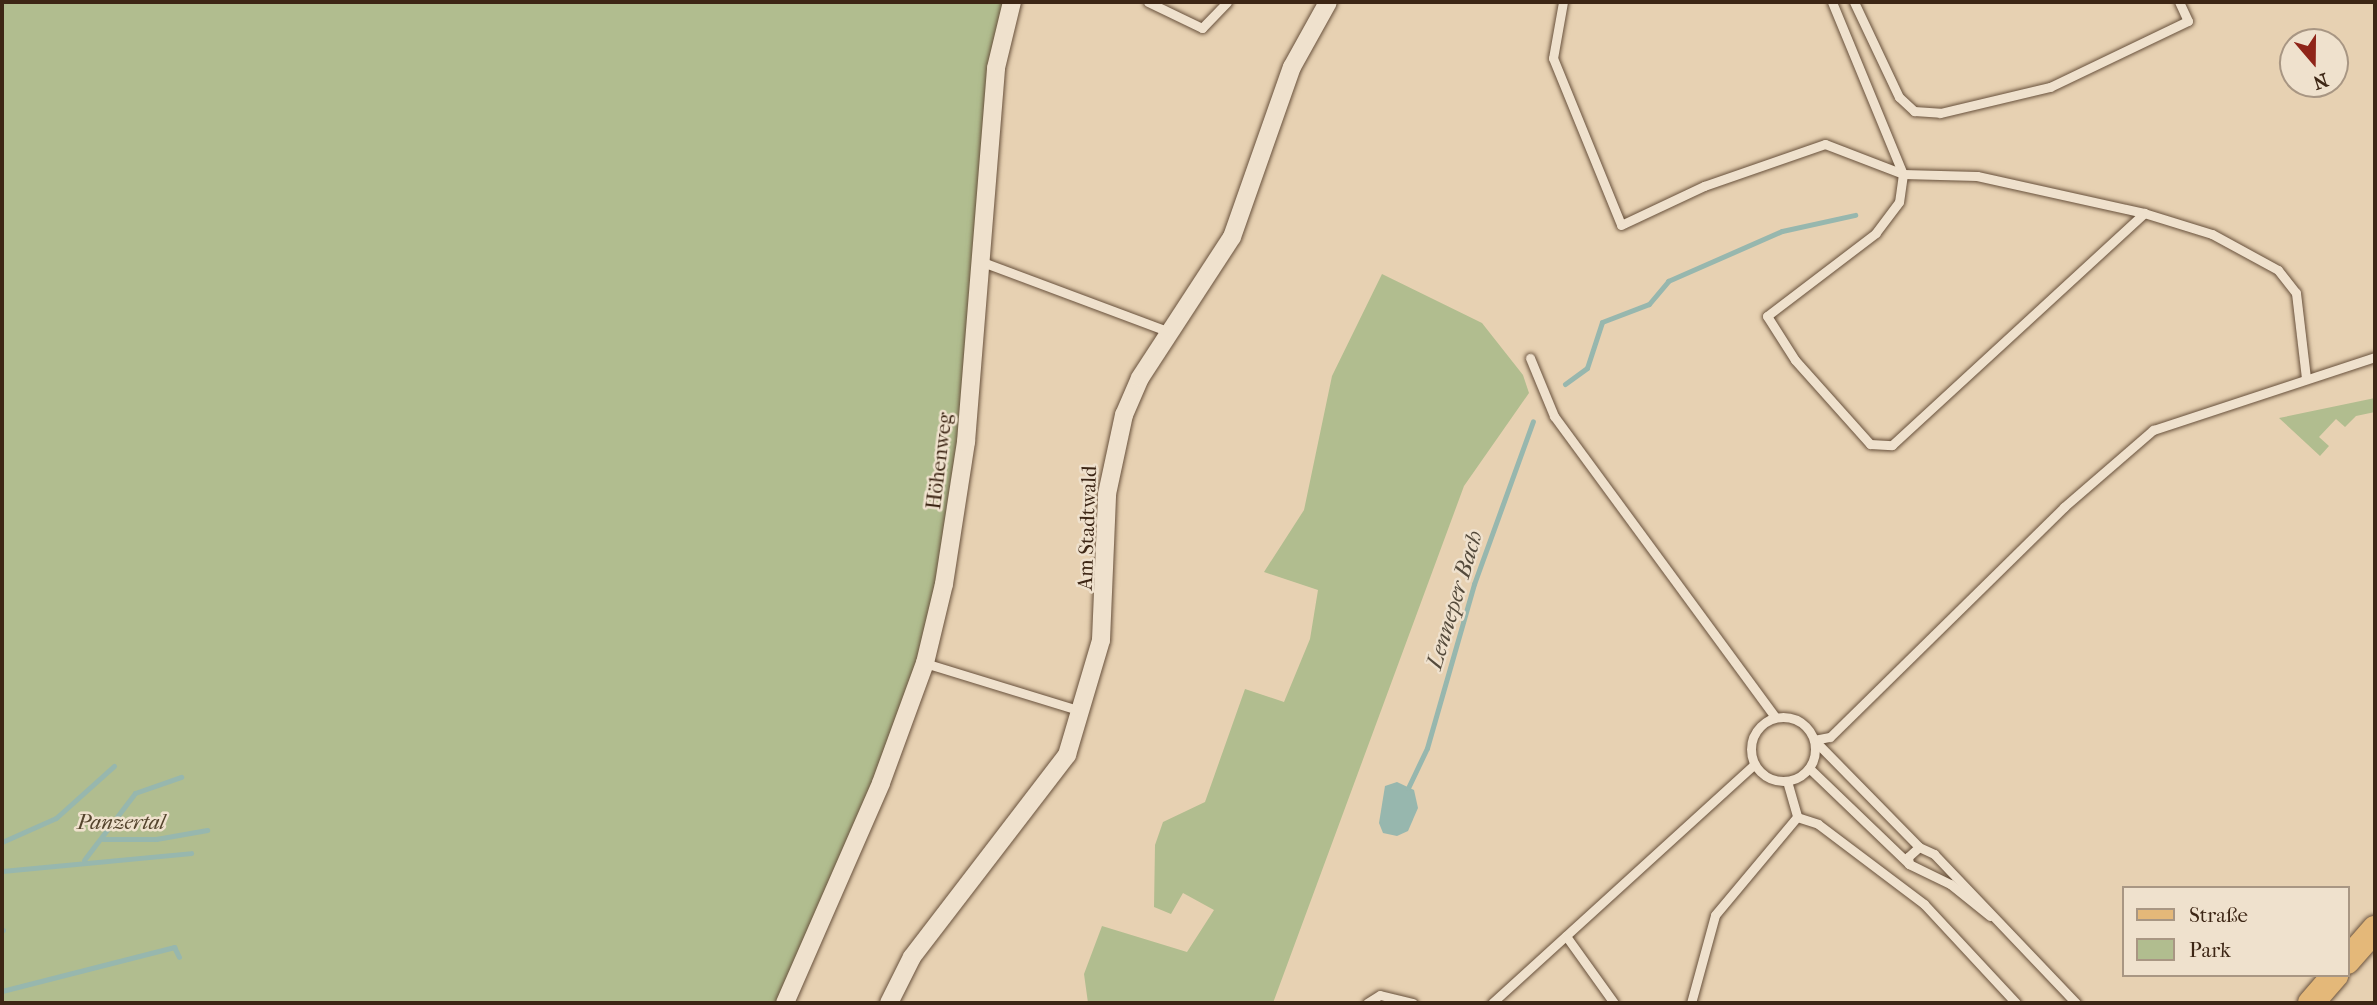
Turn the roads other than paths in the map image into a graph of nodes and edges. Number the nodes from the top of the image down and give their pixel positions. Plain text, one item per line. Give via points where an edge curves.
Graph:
1 (1012, 2) edge
2 (1148, 2) edge
3 (1227, 2) edge
4 (1328, 2) edge
5 (1563, 2) edge
6 (1832, 2) edge
7 (1854, 2) edge
8 (2179, 2) edge
9 (1903, 174) junction
10 (2144, 213) junction
11 (980, 261) junction
12 (1170, 332) junction
13 (2375, 357) edge
14 (1530, 358) dead end
15 (2306, 378) junction
16 (925, 663) junction
17 (1083, 712) junction
18 (1775, 717) junction
19 (1814, 740) junction
20 (1754, 765) junction
21 (1809, 768) junction
22 (1787, 781) junction
23 (1797, 817) junction
24 (1919, 847) junction
25 (1909, 864) junction
26 (1990, 916) junction
27 (2375, 929) edge
28 (1566, 936) junction
29 (2349, 959) edge
30 (2333, 977) edge
31 (785, 1003) edge
32 (889, 1003) edge
33 (1367, 1003) edge
34 (1413, 1003) edge
35 (1492, 1003) edge
36 (1614, 1003) edge
37 (1691, 1003) edge
38 (2016, 1003) edge
39 (2076, 1003) edge
40 (2311, 1003) edge

1 - 11 street, Höhenweg via 996,68
2 - 3 lane via 1202,28
4 - 12 street, Am Stadtwald via 1292,67 1232,237
5 - 9 lane via 1553,58 1621,225 1704,186 1825,144
6 - 9 lane
7 - 8 lane via 1899,97 1914,111 1940,113 2050,87 2188,21
9 - 10 lane via 1977,176
9 - 10 lane via 1899,202 1887,222 1767,316 1796,360 1880,450
10 - 15 lane via 2212,234 2278,270 2296,293
11 - 12 lane
11 - 16 street, Höhenweg via 959,500
12 - 17 street, Am Stadtwald via 1136,387 1113,452 1108,592
13 - 15 lane
14 - 18 lane via 1555,416
15 - 19 lane via 2153,430 2064,507 1830,737
16 - 17 lane
16 - 31 street, Höhenweg via 881,783
17 - 32 street, Am Stadtwald via 1048,787 912,957
18 - 19 lane via 1799,721
18 - 20 lane via 1752,736
19 - 21 lane
19 - 24 lane
20 - 22 lane via 1768,778
20 - 28 lane
21 - 22 lane
21 - 25 lane
22 - 23 lane
23 - 37 lane via 1715,915
23 - 38 lane via 1818,824 1924,904
24 - 25 lane
24 - 26 lane via 1950,869
25 - 26 lane via 1950,884
26 - 39 lane
27 - 29 main road
28 - 35 lane
28 - 36 lane
30 - 40 main road
33 - 34 lane via 1380,995

